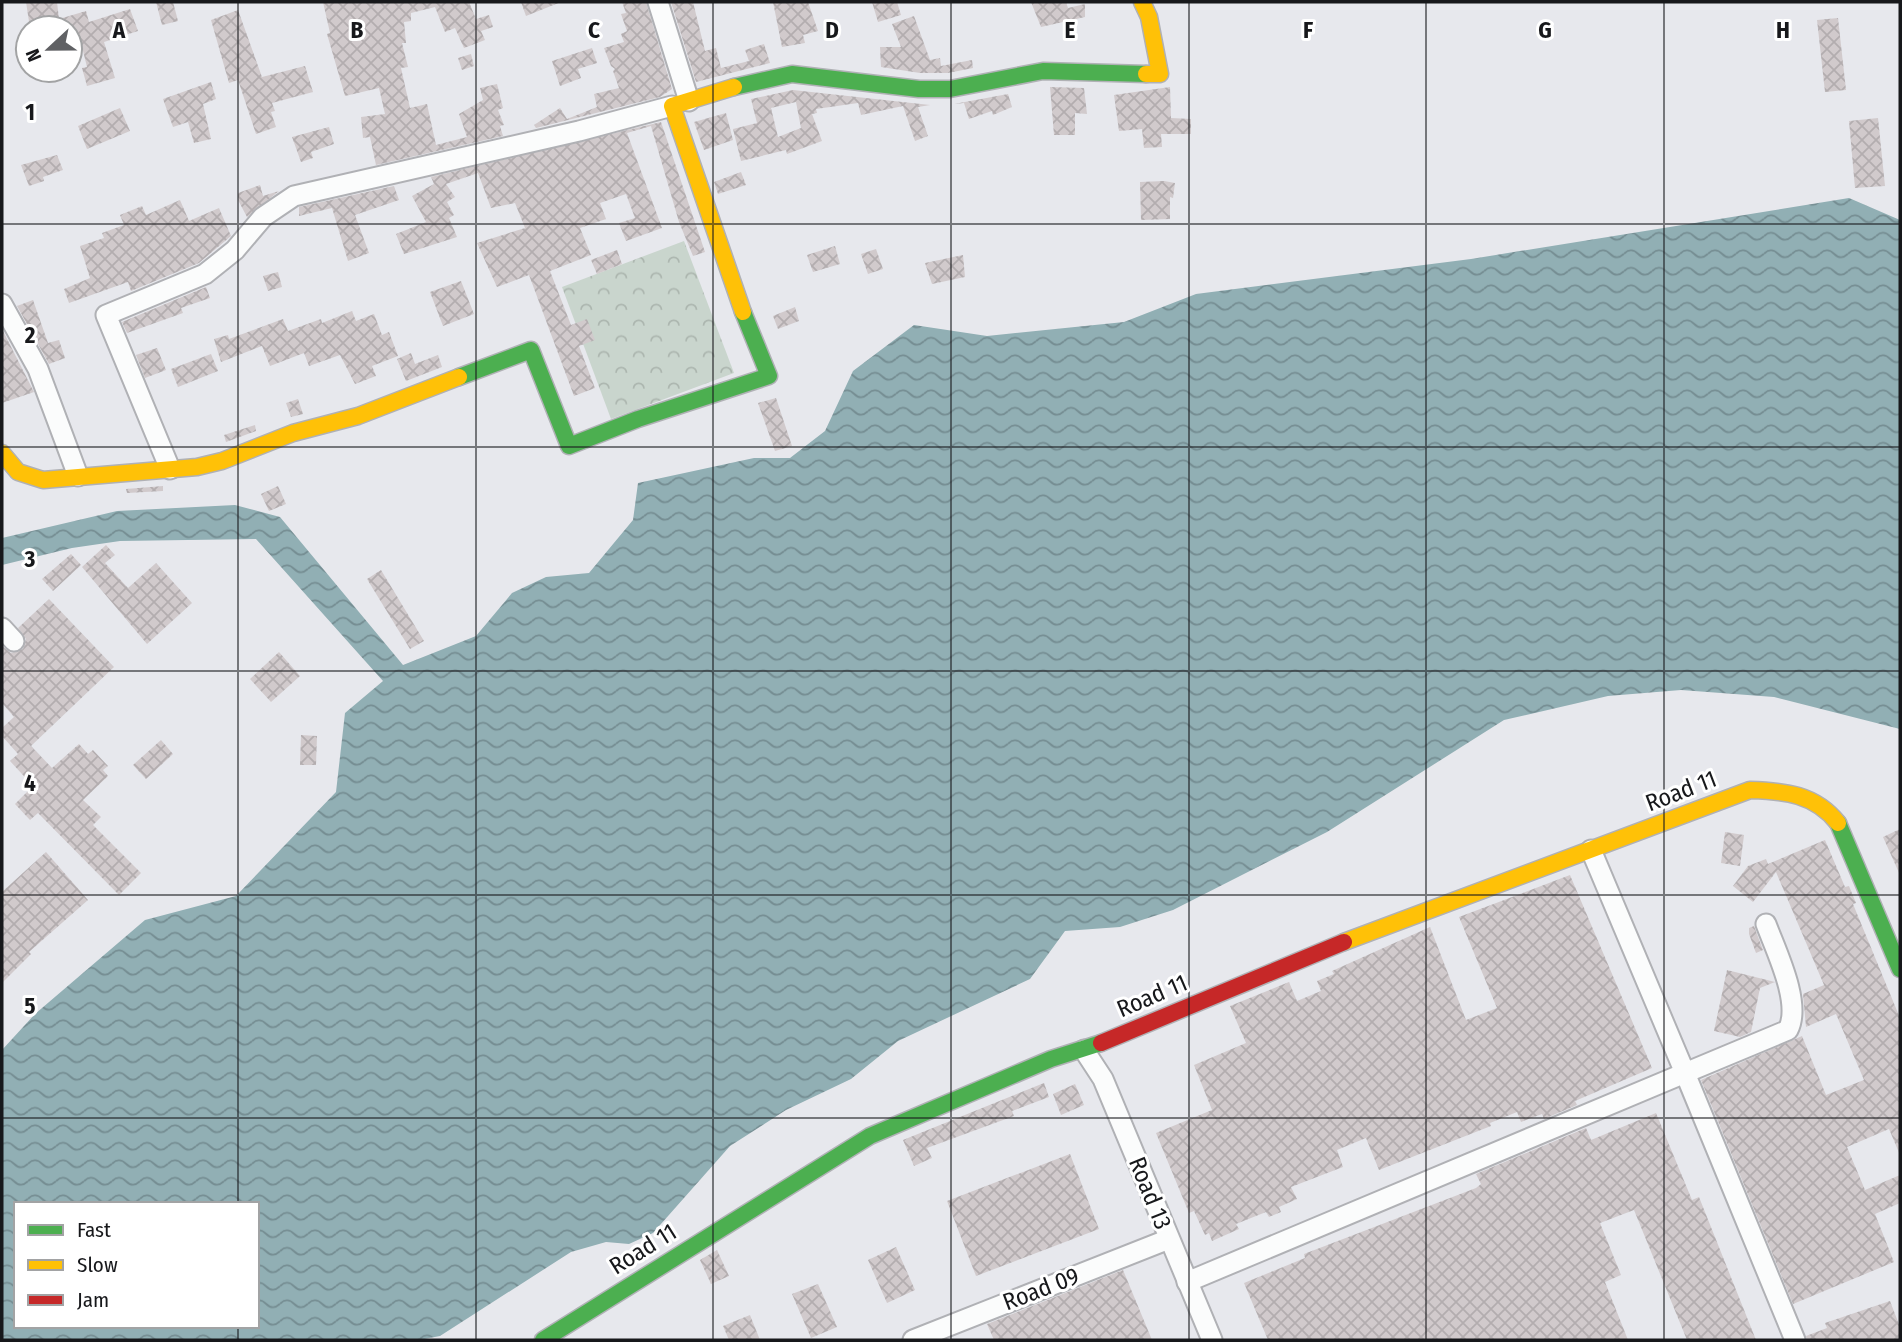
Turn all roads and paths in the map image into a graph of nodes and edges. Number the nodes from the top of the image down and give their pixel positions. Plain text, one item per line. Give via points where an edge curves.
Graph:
1 (657, 2) edge
2 (1143, 2) edge
3 (680, 104) junction
4 (2, 304) edge
5 (2, 453) edge
6 (170, 469) junction
7 (78, 476) junction
8 (1591, 850) junction
9 (1766, 924) dead end
10 (1900, 969) edge
11 (1084, 1050) junction
12 (1685, 1073) junction
13 (1170, 1239) junction
14 (1187, 1282) junction
15 (542, 1340) edge
16 (913, 1340) edge
17 (1212, 1340) edge
18 (1795, 1340) edge

1 - 3 street
2 - 3 street via 1160,74 1043,71 950,89 919,89 792,74
3 - 6 street via 294,196 262,217 235,250 205,274 106,315
3 - 6 street via 732,283 769,376 569,446 531,350 358,416 293,433 222,461
4 - 7 street via 38,369
5 - 7 street via 24,477
6 - 7 street
8 - 10 street, Road 11 via 1750,790 1818,800 1841,826
8 - 11 street, Road 11 via 1376,928
8 - 12 street
9 - 12 street via 1789,988 1793,1021 1788,1030
11 - 13 street, Road 13 via 1103,1079
11 - 15 street, Road 11 via 1051,1059 870,1136
12 - 14 street
12 - 18 street
13 - 14 street, Road 13
13 - 16 street, Road 09
14 - 17 street, Road 13

